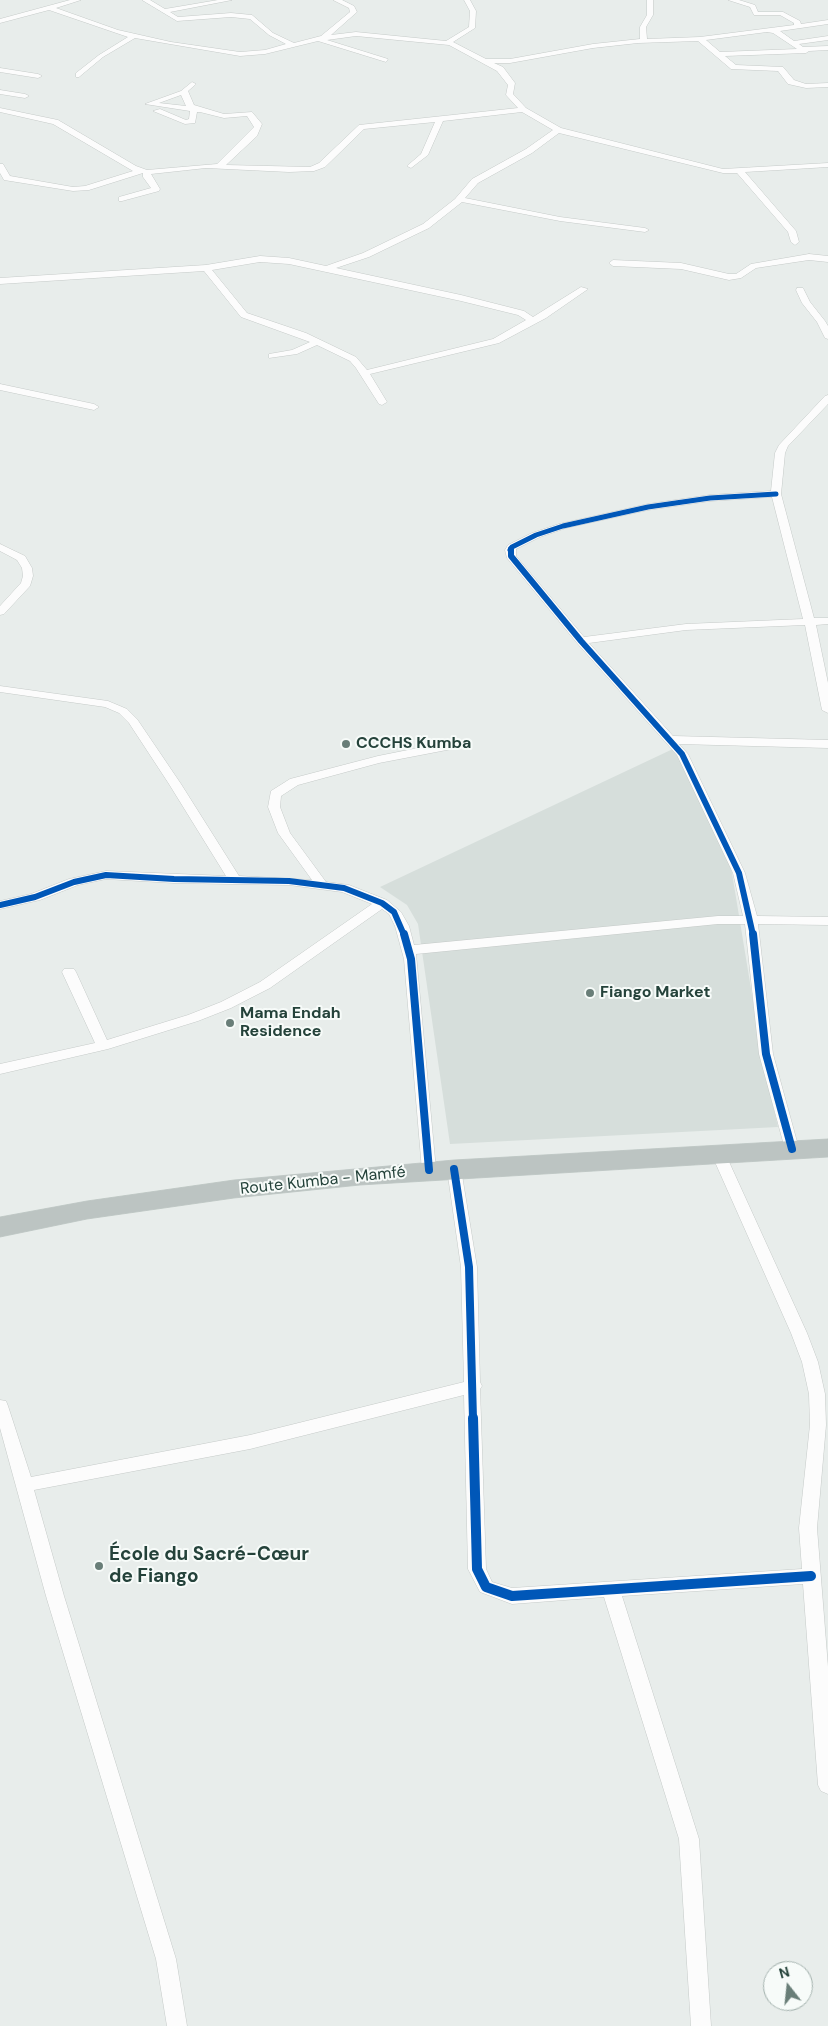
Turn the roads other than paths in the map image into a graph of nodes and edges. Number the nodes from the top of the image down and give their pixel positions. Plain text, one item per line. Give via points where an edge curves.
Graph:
1 (78, 0) edge
2 (145, 0) edge
3 (228, 0) edge
4 (336, 0) edge
5 (466, 0) edge
6 (650, 0) edge
7 (730, 0) edge
8 (50, 8) junction
9 (166, 11) junction
10 (0, 21) edge
11 (828, 22) edge
12 (797, 27) junction
13 (771, 30) junction
14 (134, 36) junction
15 (322, 38) junction
16 (828, 38) edge
17 (644, 40) junction
18 (700, 40) junction
19 (449, 43) junction
20 (291, 44) junction
21 (792, 44) junction
22 (828, 48) edge
23 (814, 50) junction
24 (716, 54) junction
25 (386, 60) dead end
26 (486, 61) junction
27 (0, 70) edge
28 (79, 75) dead end
29 (38, 76) dead end
30 (192, 84) dead end
31 (828, 85) edge
32 (0, 92) edge
33 (184, 92) junction
34 (25, 96) dead end
35 (0, 110) edge
36 (198, 110) junction
37 (523, 110) junction
38 (157, 111) dead end
39 (438, 121) junction
40 (558, 130) junction
41 (828, 165) edge
42 (0, 166) edge
43 (220, 166) junction
44 (411, 166) dead end
45 (145, 171) junction
46 (741, 172) junction
47 (122, 199) dead end
48 (460, 199) junction
49 (645, 230) dead end
50 (795, 242) dead end
51 (828, 259) edge
52 (613, 263) dead end
53 (206, 268) junction
54 (329, 268) junction
55 (0, 281) edge
56 (584, 288) dead end
57 (800, 290) dead end
58 (530, 320) junction
59 (828, 336) edge
60 (317, 342) junction
61 (272, 356) dead end
62 (364, 373) junction
63 (0, 387) edge
64 (828, 398) edge
65 (382, 402) dead end
66 (94, 407) dead end
67 (776, 494) junction
68 (0, 547) edge
69 (0, 612) edge
70 (809, 620) junction
71 (828, 621) edge
72 (581, 641) junction
73 (0, 689) edge
74 (828, 710) edge
75 (671, 740) junction
76 (828, 744) edge
77 (453, 745) dead end
78 (235, 880) junction
79 (322, 885) junction
80 (382, 903) junction
81 (0, 905) edge
82 (751, 920) junction
83 (828, 921) edge
84 (409, 950) junction
85 (69, 972) dead end
86 (102, 1046) junction
87 (0, 1070) edge
88 (828, 1148) edge
89 (792, 1149) junction
90 (718, 1153) junction
91 (454, 1169) junction
92 (429, 1170) junction
93 (0, 1227) edge
94 (474, 1386) junction
95 (0, 1406) edge
96 (823, 1426) edge
97 (25, 1485) junction
98 (811, 1576) junction
99 (611, 1590) junction
100 (828, 1781) edge
101 (828, 1785) edge
102 (177, 2026) edge
103 (701, 2026) edge

1 - 8 street
2 - 9 street
3 - 9 street
4 - 15 street via 352,7 354,12
5 - 19 street via 473,11 472,28
6 - 17 street via 650,15 643,27
7 - 12 street via 753,6 756,14 780,13 798,22
8 - 10 street
8 - 14 street via 103,29
9 - 20 street via 182,20 231,15 252,17 271,34
11 - 12 street
12 - 13 street
13 - 18 street
13 - 21 street
14 - 20 street via 240,54 269,51
14 - 28 street via 101,56
15 - 19 street via 367,34
15 - 20 street
15 - 25 street
16 - 21 street
17 - 18 street
17 - 26 street via 510,61
18 - 24 street
19 - 26 street
21 - 23 street
22 - 23 street
23 - 24 street
24 - 31 street via 734,68 780,69 791,82 806,86
26 - 37 street via 504,72 512,85 510,95
27 - 29 street
30 - 33 street
32 - 34 street
33 - 36 street via 187,103
33 - 36 street via 150,104
35 - 45 street via 55,122 133,168
36 - 38 street via 192,121 185,122
36 - 43 street via 224,116 249,114 258,124 254,134
37 - 39 street
37 - 40 street
39 - 43 street via 362,127 322,164 311,169
39 - 44 street via 424,156
40 - 46 street via 687,163
40 - 48 street via 529,151 475,181
41 - 46 street
42 - 45 street via 7,178 73,189
43 - 45 street
45 - 47 street via 156,189
46 - 50 street via 792,231
48 - 49 street via 560,219
48 - 54 street via 420,230
51 - 52 street via 809,257 754,266 738,276 729,277 681,266
53 - 54 street via 260,259
53 - 55 street
53 - 60 street via 244,315
54 - 58 street via 486,304 527,315
56 - 58 street via 543,316
57 - 59 street
58 - 62 street via 508,337 496,341
60 - 61 street via 294,352
60 - 62 street via 353,359
62 - 65 street
63 - 66 street
64 - 67 street via 784,445
67 - 70 street
67 - 72 street via 710,498 648,507 563,526 512,546 511,556
68 - 69 street via 21,558 28,576 26,584
70 - 71 street
70 - 72 street via 686,626
70 - 74 street
72 - 75 street
73 - 78 street via 108,704 123,711 134,721 176,784
75 - 76 street
75 - 82 street via 682,754 735,865
77 - 79 street via 294,782 275,794 274,807 284,833
78 - 79 street
78 - 81 street via 106,875
79 - 80 street via 344,888
80 - 84 street via 394,912
80 - 86 street via 265,985 234,1001 193,1018
82 - 83 street
82 - 84 street via 711,920
82 - 89 street via 766,1054
84 - 92 street
85 - 86 street
86 - 87 street
88 - 89 highway, Route Kumba - Mamfé
89 - 90 highway, Route Kumba - Mamfé
90 - 91 highway, Route Kumba - Mamfé
90 - 96 street via 808,1355
91 - 92 highway, Route Kumba - Mamfé
91 - 94 street via 469,1267
92 - 93 highway, Route Kumba - Mamfé via 234,1189 87,1210
94 - 97 street via 250,1442
94 - 99 street via 477,1569 486,1587 512,1596
95 - 97 street
96 - 98 street via 808,1528
97 - 102 street via 166,1959
98 - 99 street
98 - 100 street
99 - 103 street via 689,1839
100 - 101 street

